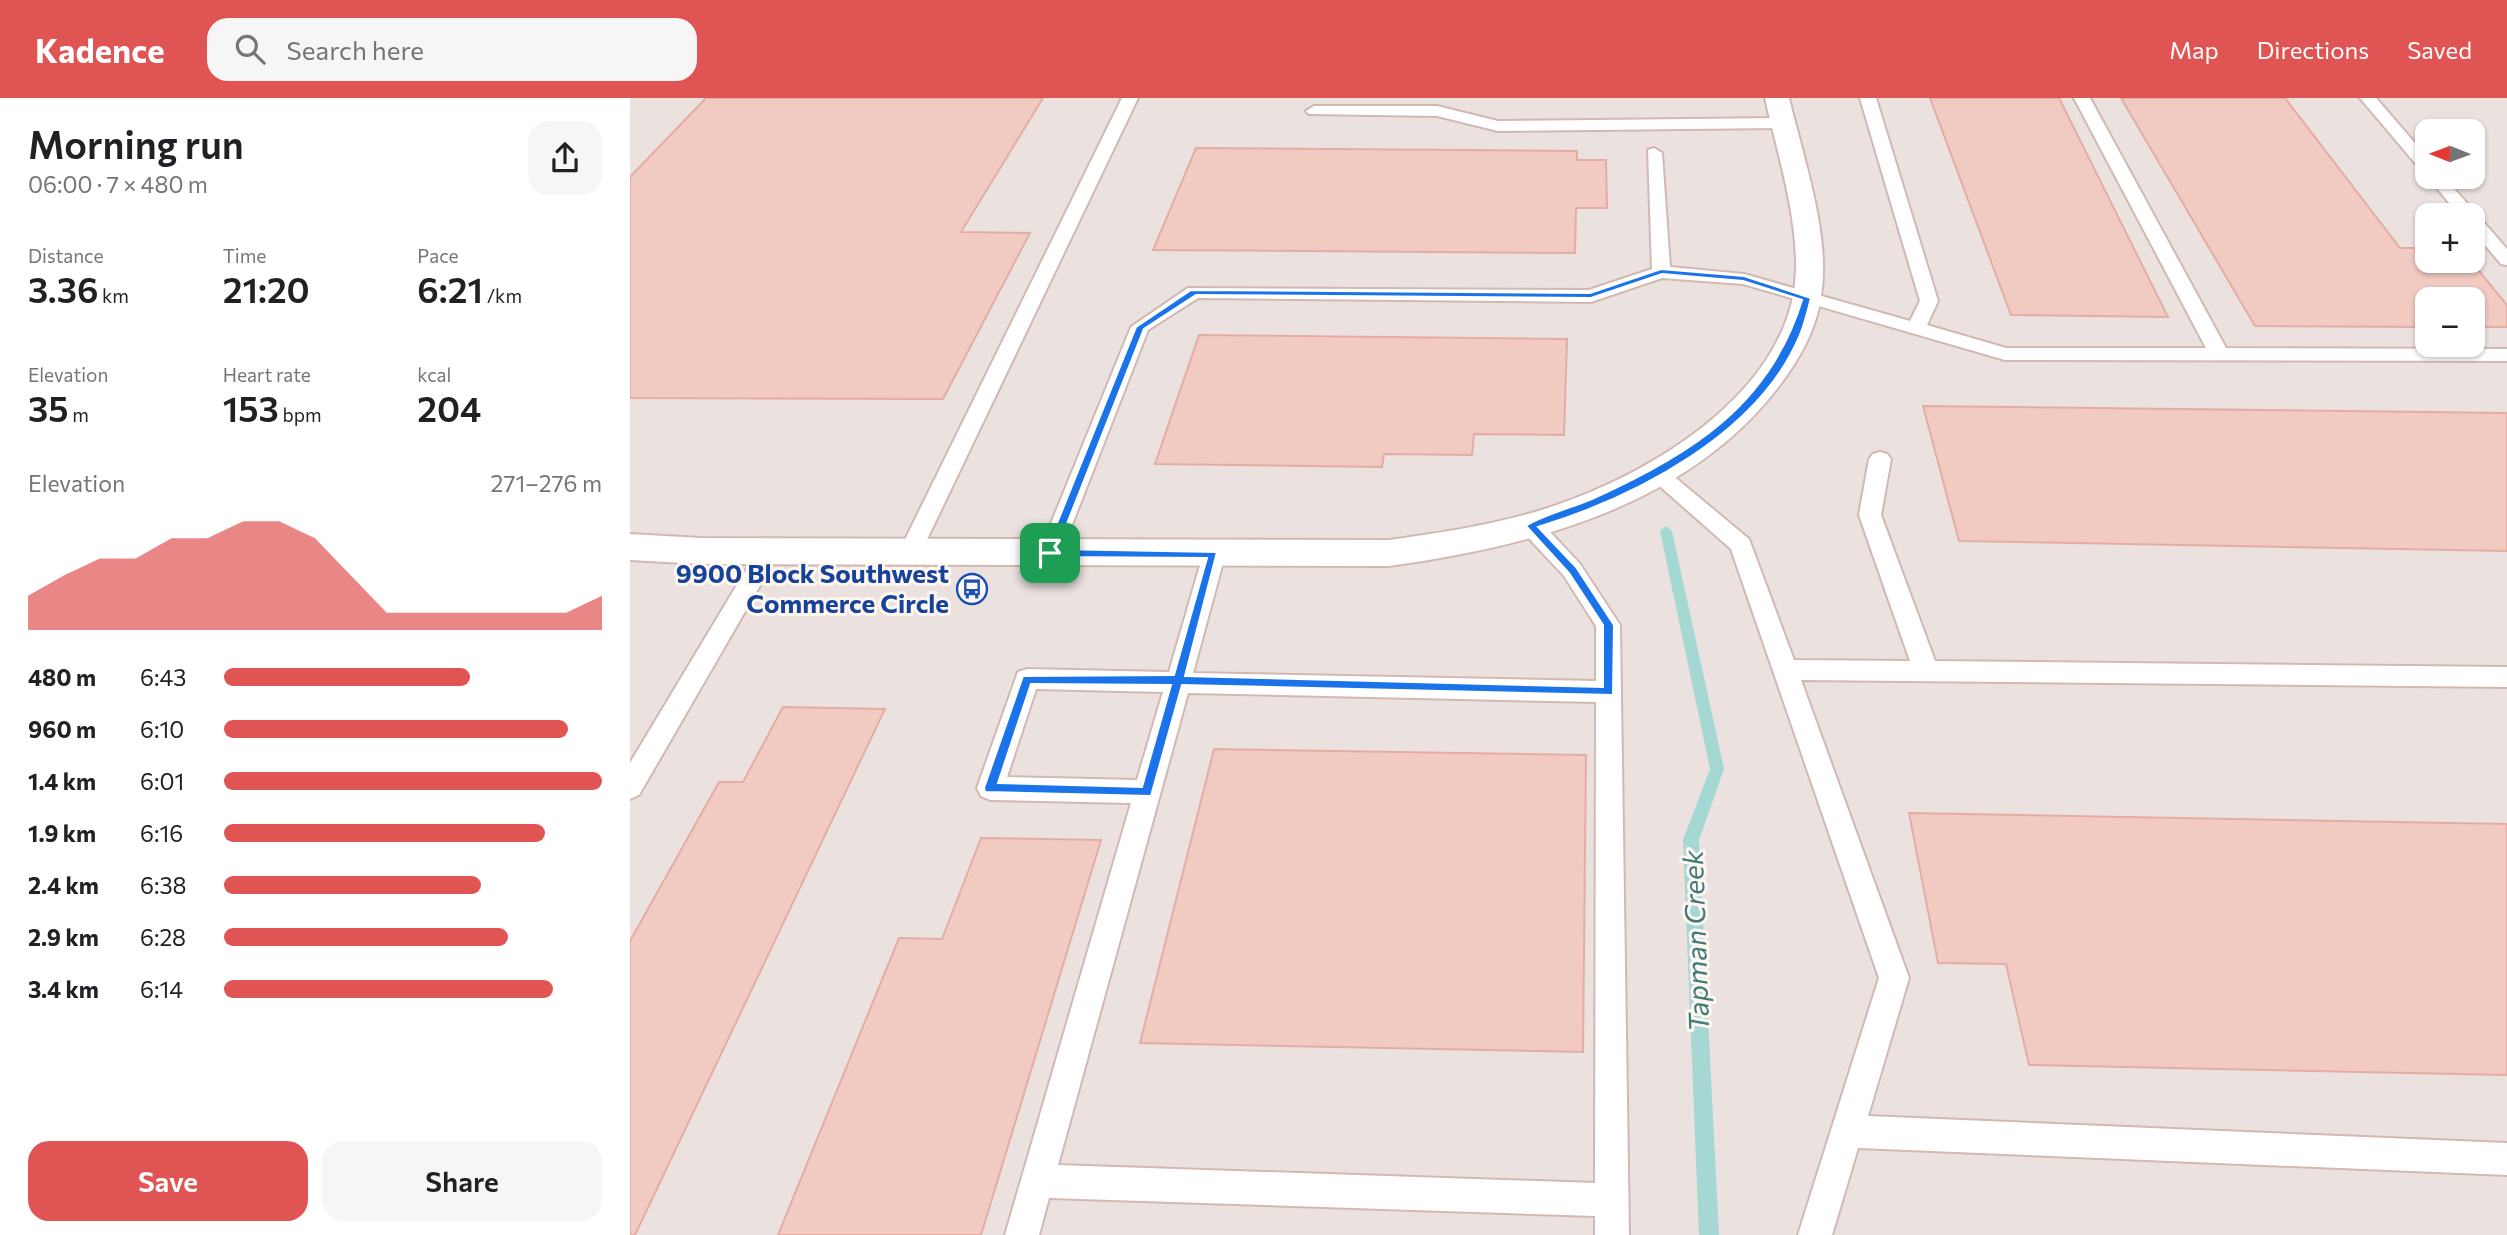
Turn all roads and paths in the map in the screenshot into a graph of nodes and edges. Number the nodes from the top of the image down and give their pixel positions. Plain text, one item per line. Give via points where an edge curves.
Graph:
1 (1130, 98) edge
2 (1868, 98) edge
3 (2082, 98) edge
4 (2368, 98) edge
5 (1314, 111) dead end
6 (1780, 111) edge
7 (1654, 153) dead end
8 (2415, 153) edge
9 (2446, 189) edge
10 (2458, 203) edge
11 (2485, 234) edge
12 (2507, 260) edge
13 (1661, 272) junction
14 (1807, 298) junction
15 (1916, 329) junction
16 (2219, 354) junction
17 (2507, 355) edge
18 (1880, 459) dead end
19 (1657, 474) junction
20 (1531, 526) junction
21 (630, 547) edge
22 (769, 551) junction
23 (910, 552) junction
24 (1050, 553) junction
25 (1214, 555) junction
26 (1786, 670) junction
27 (1926, 671) junction
28 (2507, 677) edge
29 (1178, 680) junction
30 (1609, 692) junction
31 (630, 787) edge
32 (1147, 792) junction
33 (1847, 1131) junction
34 (2507, 1159) edge
35 (1037, 1181) junction
36 (1612, 1200) junction
37 (1022, 1235) edge
38 (1612, 1235) edge
39 (1815, 1235) edge

1 - 23 lane
2 - 15 lane via 1929,300
3 - 16 lane
4 - 8 lane
5 - 6 lane via 1437,111 1498,126
6 - 14 street via 1809,255
7 - 13 lane
9 - 10 lane
11 - 12 lane
13 - 14 lane via 1744,279
13 - 24 lane via 1591,296 1194,292 1140,327
14 - 15 lane
14 - 19 street via 1796,335 1752,400 1704,443
15 - 16 lane via 2005,354
16 - 17 lane
18 - 27 lane via 1870,515
19 - 20 street
19 - 26 lane via 1741,545
20 - 25 street via 1456,545 1389,553
20 - 30 lane via 1573,570 1608,625
21 - 22 street
22 - 23 street
22 - 31 lane
23 - 24 street
24 - 25 street
25 - 29 lane
26 - 27 lane
26 - 33 lane via 1895,978
27 - 28 lane
29 - 30 lane
29 - 32 lane
29 - 32 lane via 1027,679 990,788
30 - 36 lane
32 - 35 lane
33 - 34 lane
33 - 39 lane
35 - 36 lane
35 - 37 lane
36 - 38 lane

